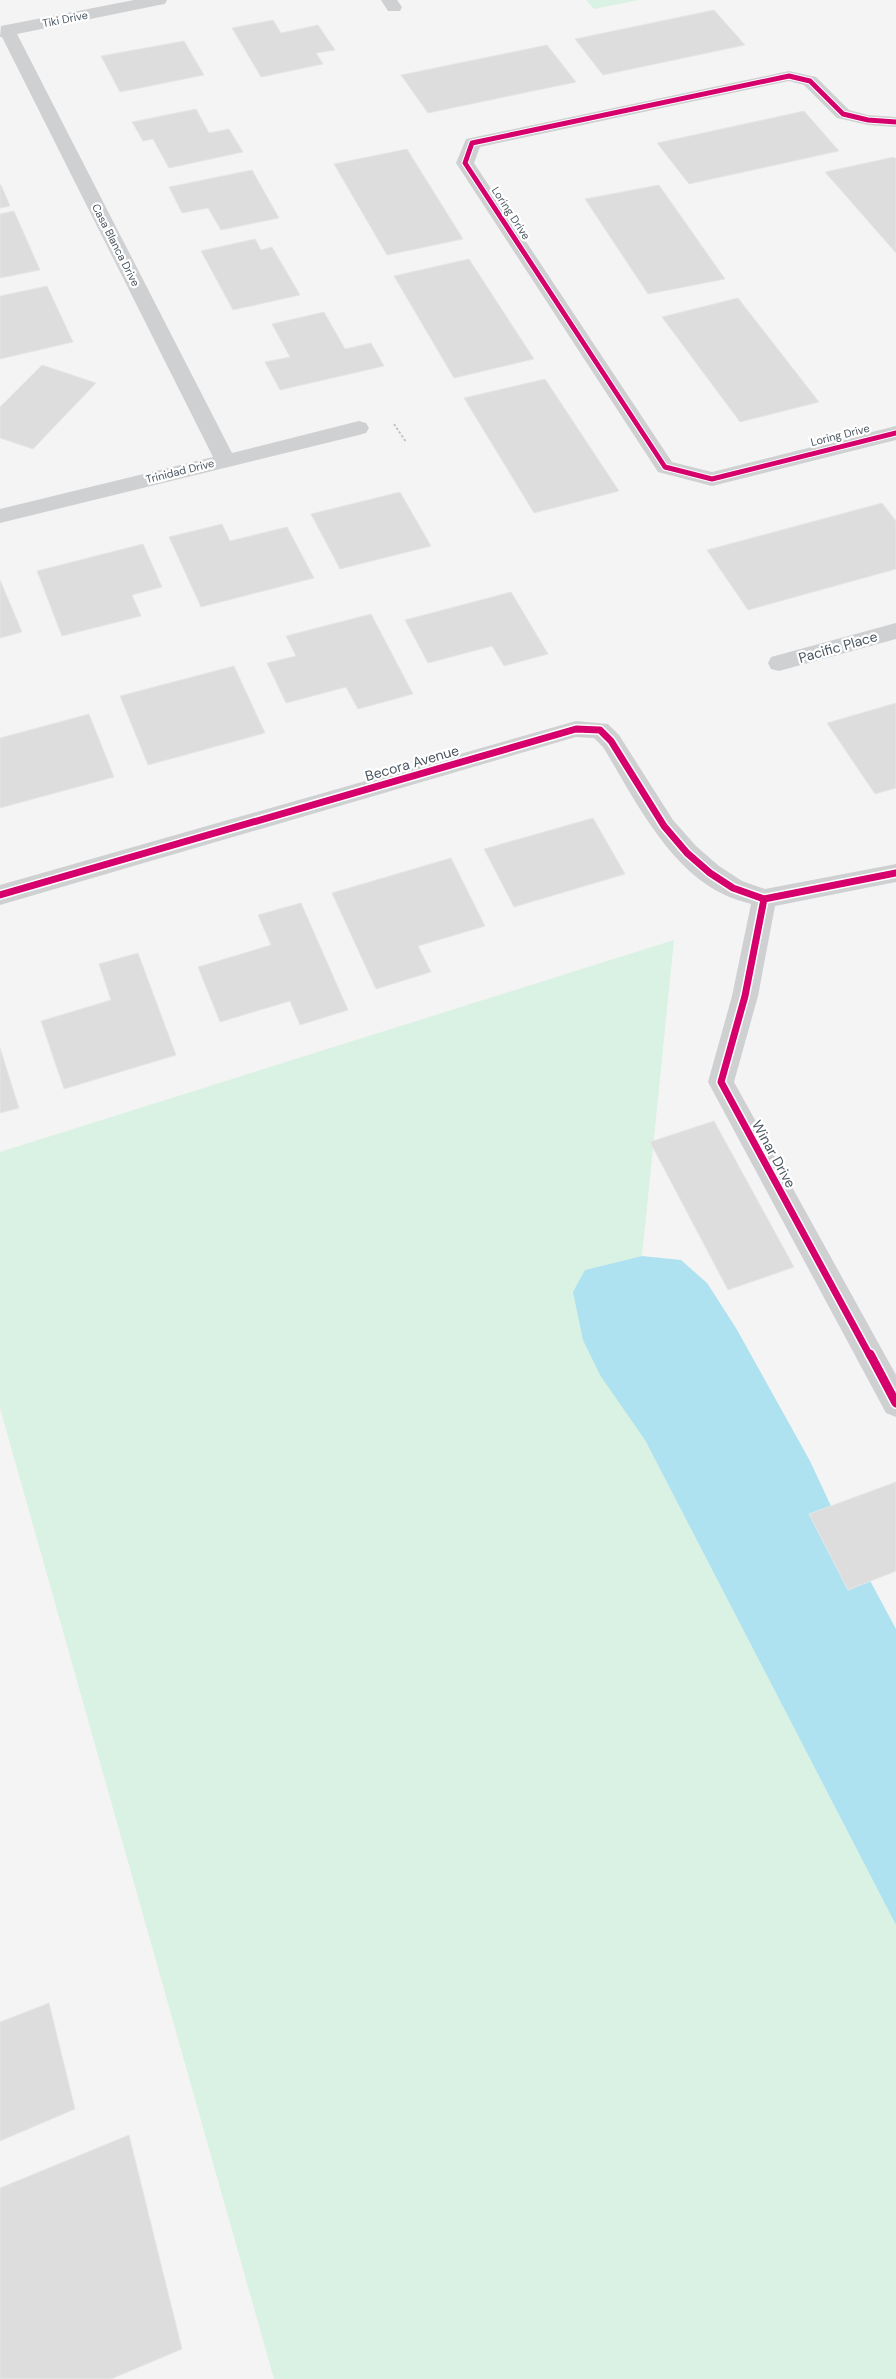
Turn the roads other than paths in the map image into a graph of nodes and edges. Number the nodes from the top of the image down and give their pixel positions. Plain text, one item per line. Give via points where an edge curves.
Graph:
1 (159, 0) edge
2 (4, 31) edge
3 (896, 122) edge
4 (359, 428) dead end
5 (896, 433) edge
6 (224, 460) junction
7 (0, 516) edge
8 (896, 631) edge
9 (779, 664) dead end
10 (892, 882) edge
11 (0, 895) edge
12 (764, 899) junction
13 (896, 1403) edge

1 - 2 street, Tiki Drive
2 - 6 street, Casa Blanca Drive
3 - 5 street, Loring Drive via 842,114 810,81 789,76 472,143 465,163 665,468 712,479
4 - 6 street, Trinidad Drive
6 - 7 street, Trinidad Drive
8 - 9 street, Pacific Place
10 - 12 street
11 - 12 street, Becora Avenue via 576,729 600,730 612,741 664,826 687,853 734,888
12 - 13 street, Winar Drive via 745,996 721,1082

